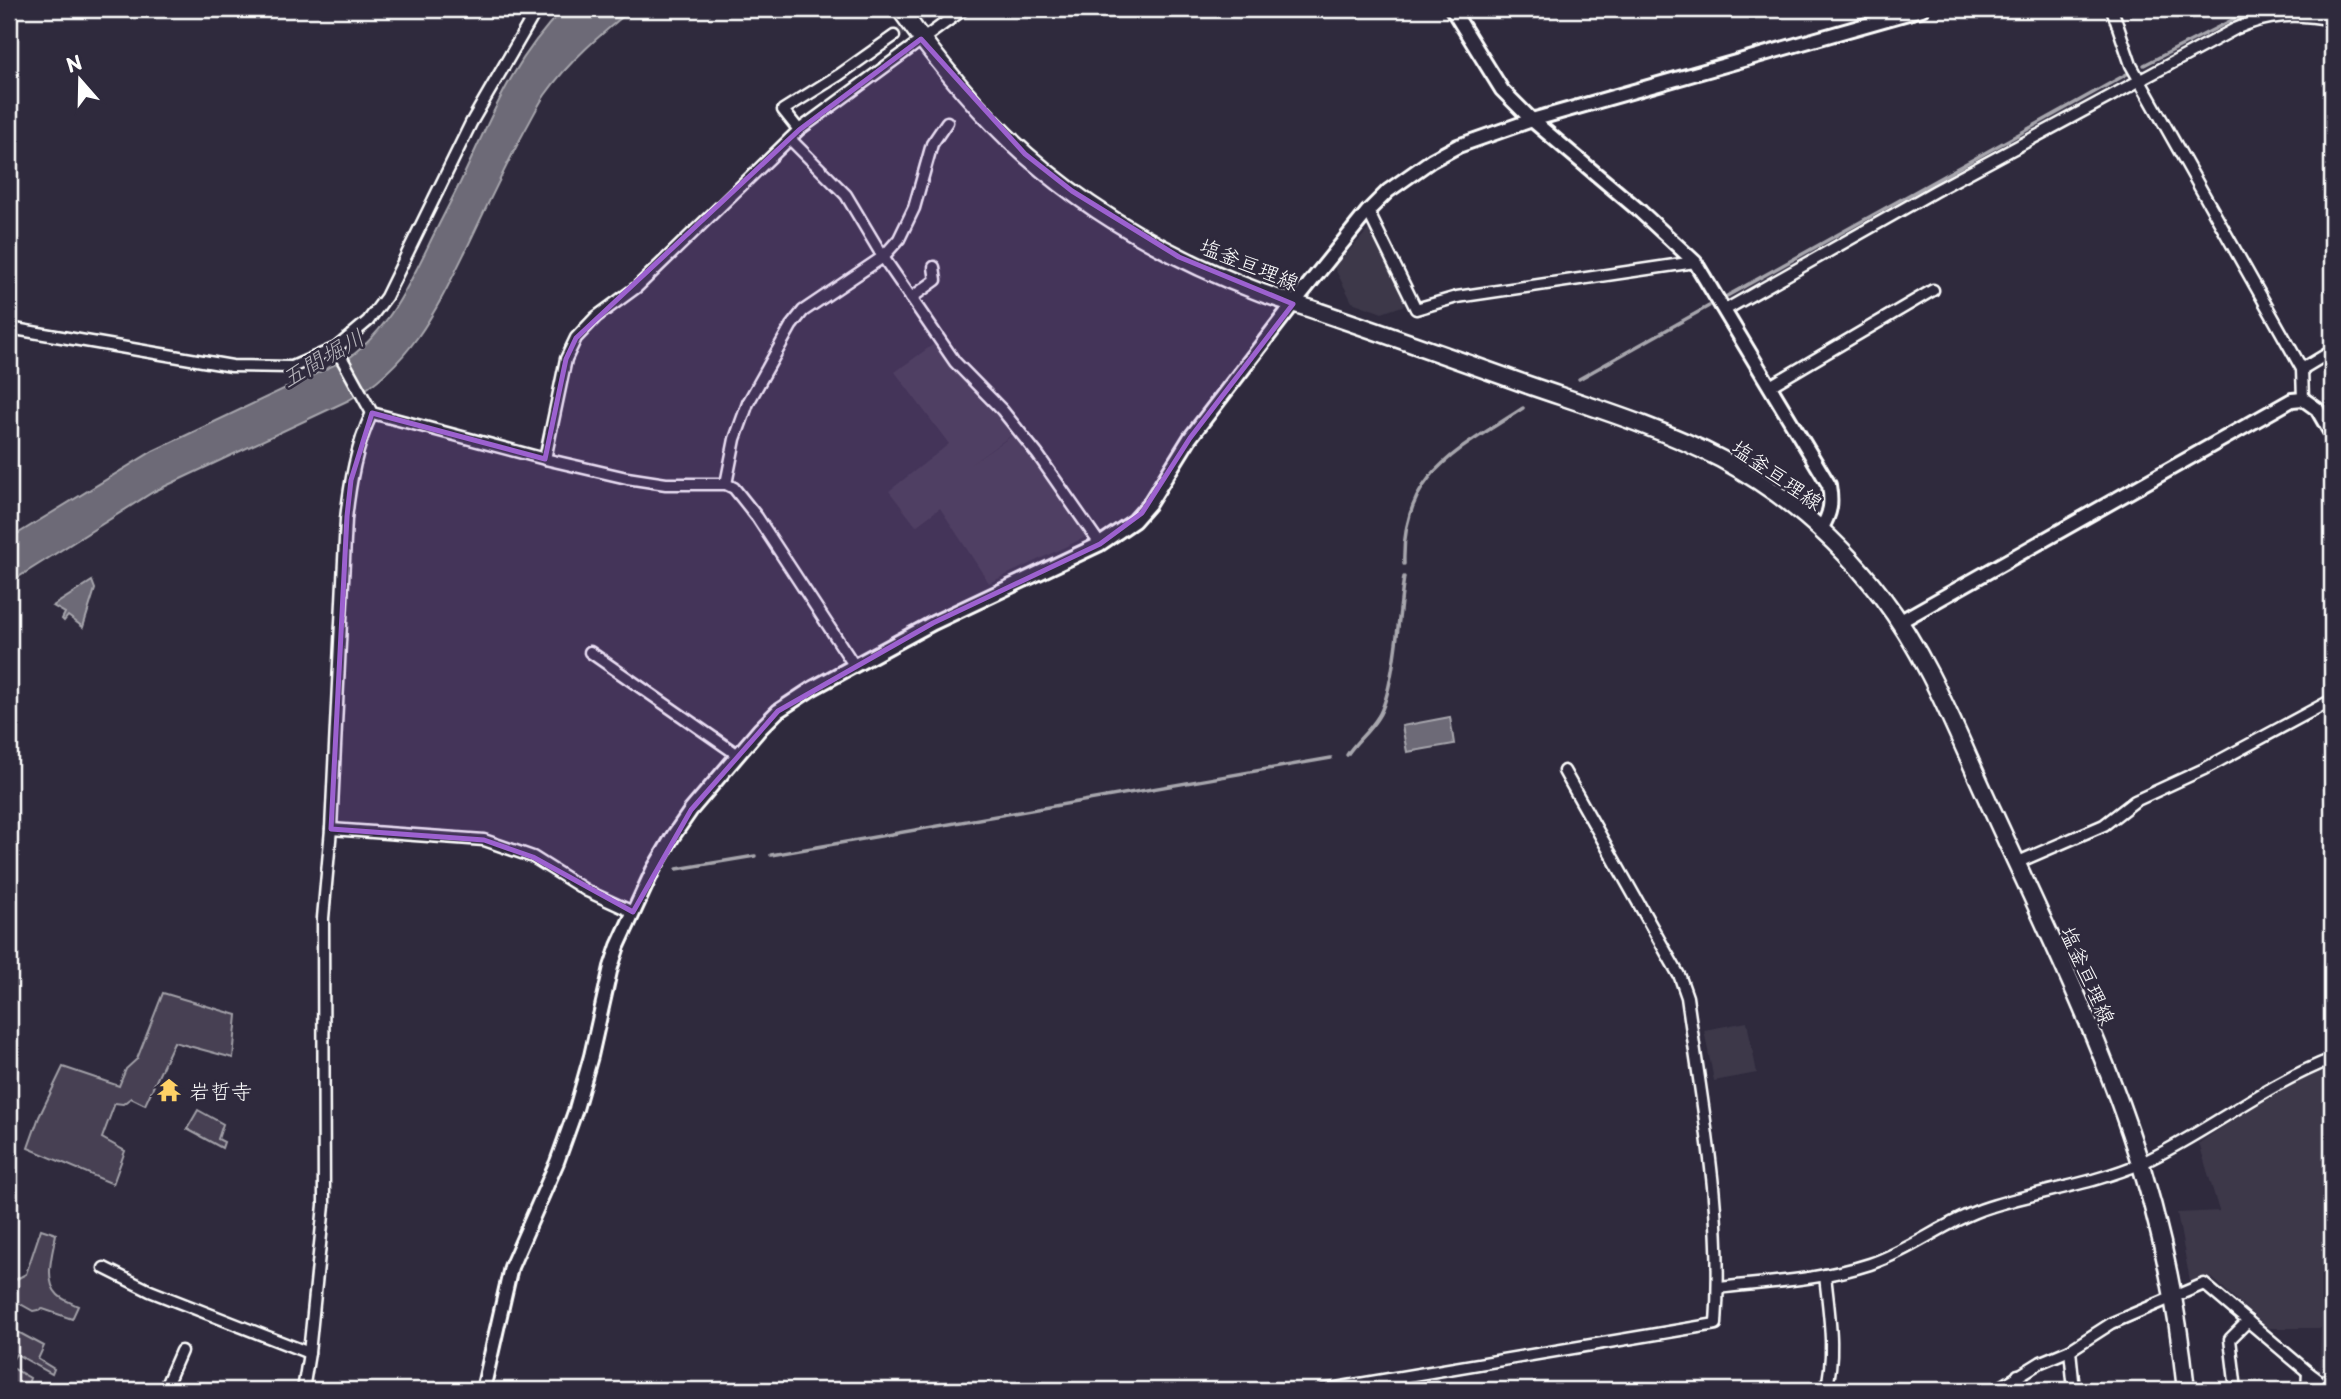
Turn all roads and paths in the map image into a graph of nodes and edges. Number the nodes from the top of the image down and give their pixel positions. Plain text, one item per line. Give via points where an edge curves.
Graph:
1 (537, 9) edge
2 (900, 9) edge
3 (964, 9) edge
4 (1452, 9) edge
5 (1922, 9) edge
6 (2112, 9) edge
7 (2332, 20) edge
8 (894, 36) tunnel mouth
9 (921, 39) junction
10 (2140, 79) junction
11 (1532, 120) junction
12 (947, 122) dead end
13 (799, 130) junction
14 (790, 139) junction
15 (1368, 211) junction
16 (883, 257) junction
17 (1695, 262) junction
18 (934, 267) dead end
19 (1933, 290) dead end
20 (911, 298) junction
21 (1293, 304) junction
22 (1725, 310) junction
23 (9, 328) edge
24 (336, 348) junction
25 (2332, 351) edge
26 (2302, 369) junction
27 (1770, 386) junction
28 (2303, 399) junction
29 (372, 413) junction
30 (2332, 435) edge
31 (545, 458) junction
32 (726, 484) junction
33 (1821, 529) junction
34 (1100, 544) junction
35 (1899, 622) junction
36 (590, 652) dead end
37 (854, 665) junction
38 (2332, 700) edge
39 (738, 755) junction
40 (1563, 771) dead end
41 (331, 829) junction
42 (2016, 863) junction
43 (633, 912) junction
44 (2332, 1059) edge
45 (2140, 1163) junction
46 (104, 1268) dead end
47 (1825, 1275) junction
48 (1718, 1288) junction
49 (2173, 1295) junction
50 (2248, 1321) junction
51 (2070, 1350) junction
52 (181, 1351) dead end
53 (309, 1353) junction
54 (2308, 1372) junction
55 (2018, 1375) junction
56 (164, 1390) edge
57 (303, 1390) edge
58 (483, 1390) edge
59 (1324, 1390) edge
60 (1826, 1390) edge
61 (1996, 1390) edge
62 (2019, 1390) edge
63 (2074, 1390) edge
64 (2186, 1390) edge
65 (2236, 1390) edge
66 (2307, 1390) edge
67 (2332, 1390) edge

1 - 24 street via 471,123 386,297 368,321
2 - 9 main road, 塩釜亘理線
3 - 9 street
4 - 11 street via 1502,90
5 - 11 street
6 - 10 street
7 - 10 street via 2287,14 2258,20
8 - 13 street via 783,110
9 - 13 street
9 - 21 main road, 塩釜亘理線 via 980,109 1025,154 1072,191 1179,257
10 - 22 street
10 - 26 street
11 - 15 street via 1432,160
11 - 17 street
12 - 16 street via 932,144 914,208 899,239
13 - 14 street
14 - 16 street via 846,195
14 - 31 street via 637,287 576,338 566,359
15 - 17 street via 1416,309 1457,297
15 - 21 street
16 - 20 street
16 - 32 street via 803,312 791,327 748,404
17 - 22 street
18 - 20 street via 936,280
19 - 27 street
20 - 34 street via 955,362 1038,455
21 - 33 main road, 塩釜亘理線 via 1691,445 1744,472
21 - 34 street via 1190,438 1142,513
22 - 27 street
23 - 24 street via 232,366 292,366
24 - 29 street
25 - 26 street
26 - 28 street
27 - 33 street via 1829,485 1832,502
28 - 30 street via 2317,409
28 - 35 street via 2292,400
29 - 31 street
29 - 41 street via 351,480 346,519
31 - 32 street via 666,484
32 - 37 street via 757,517
33 - 35 main road, 塩釜亘理線
34 - 37 street
35 - 42 main road, 塩釜亘理線 via 1939,695
36 - 39 street
37 - 39 street via 778,711
38 - 42 street via 2135,801 2104,825
39 - 43 street via 673,836
40 - 48 street via 1687,997 1714,1188
41 - 43 street via 484,840 533,857 587,891
41 - 53 street via 323,918 324,1205
42 - 45 main road, 塩釜亘理線 via 2081,1007
43 - 58 street via 611,967 576,1109 511,1267
44 - 45 street via 2260,1094
45 - 47 street via 1986,1208 1896,1253
45 - 49 main road, 塩釜亘理線
46 - 53 street via 150,1291
47 - 48 street
47 - 60 street via 1831,1336
48 - 59 street via 1716,1324
49 - 50 street via 2204,1284
49 - 51 street via 2112,1323
49 - 64 main road, 塩釜亘理線
50 - 54 street
50 - 65 street via 2230,1339
51 - 55 street
51 - 63 street
52 - 56 street
53 - 57 street
54 - 66 street
54 - 67 street
55 - 61 street
55 - 62 street

